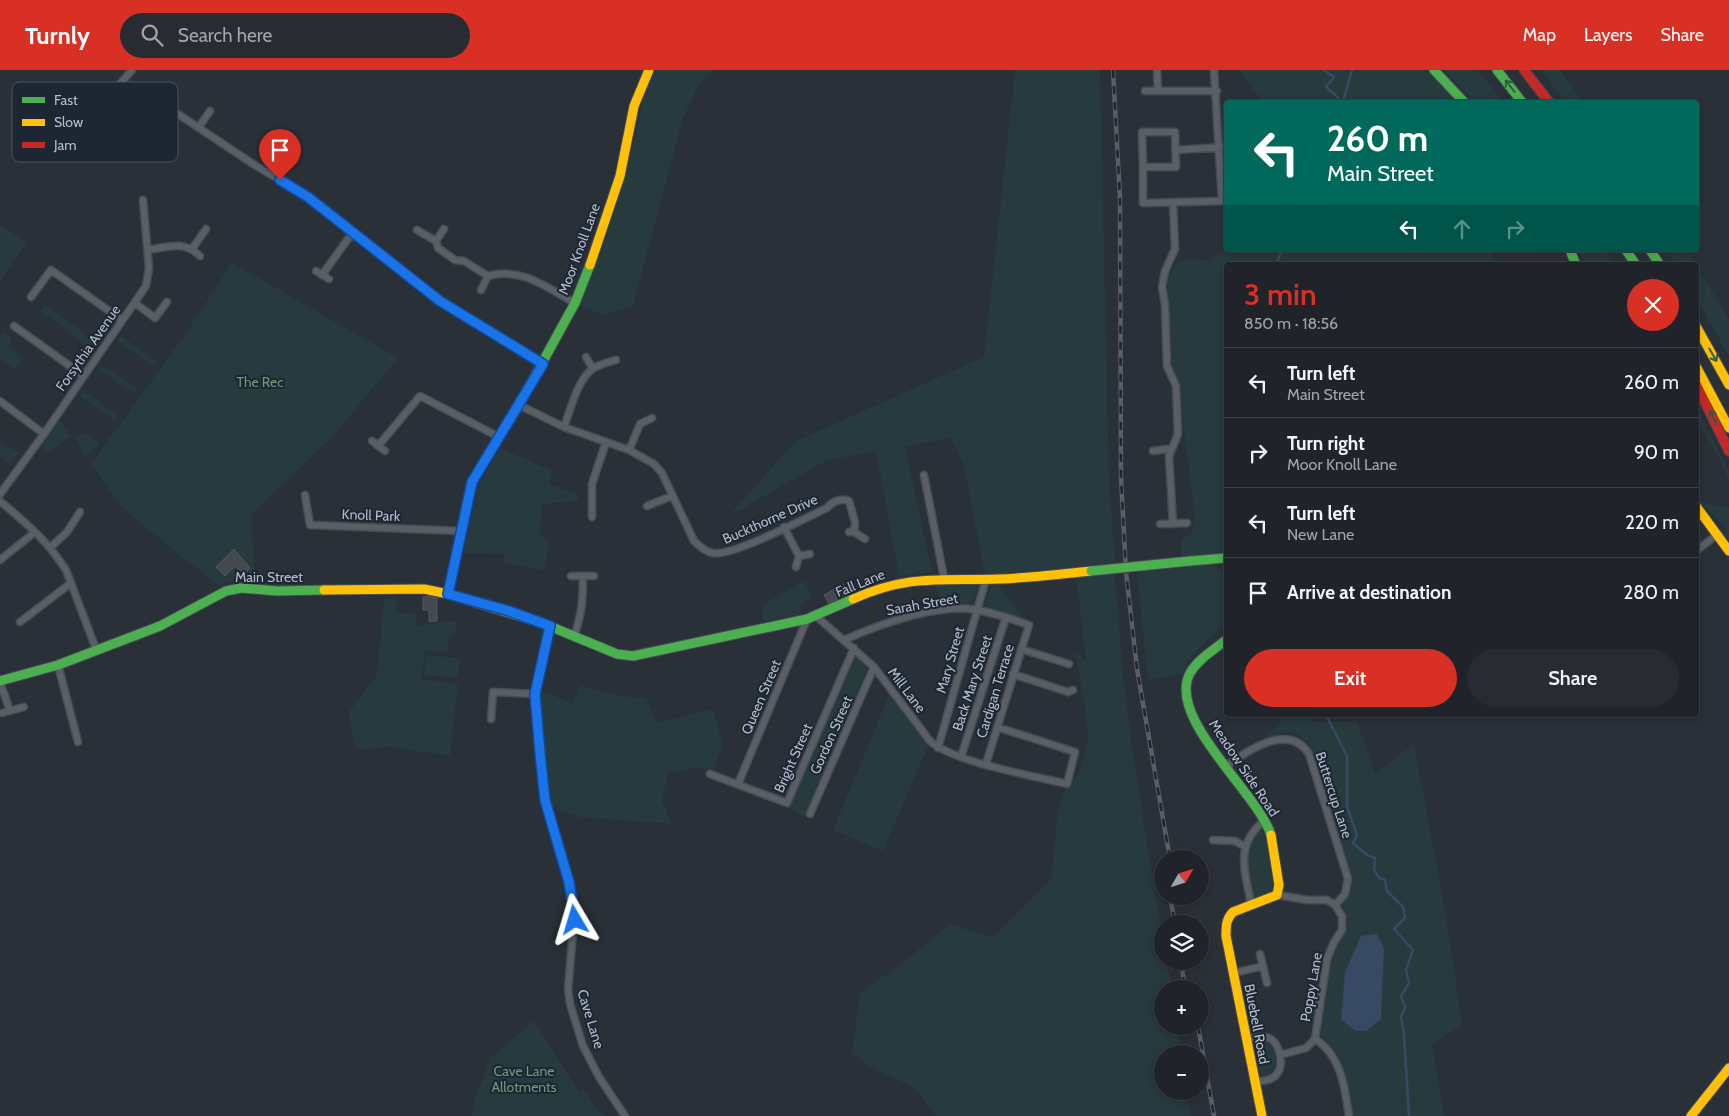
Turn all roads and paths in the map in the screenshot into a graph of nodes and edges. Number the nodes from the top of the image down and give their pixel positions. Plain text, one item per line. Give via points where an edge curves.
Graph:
1 (132, 70) edge
2 (649, 70) edge
3 (1157, 70) edge
4 (1214, 70) edge
5 (1434, 70) edge
6 (1497, 70) edge
7 (1524, 70) edge
8 (122, 82) edge
9 (1145, 91) dead end
10 (1158, 91) junction
11 (1217, 91) junction
12 (1462, 100) edge
13 (1520, 100) edge
14 (1547, 100) edge
15 (210, 111) dead end
16 (178, 114) edge
17 (199, 127) junction
18 (1223, 147) edge
19 (1175, 150) junction
20 (1143, 168) junction
21 (143, 200) dead end
22 (1173, 204) junction
23 (206, 229) dead end
24 (444, 229) dead end
25 (418, 230) dead end
26 (353, 232) junction
27 (436, 241) junction
28 (192, 249) junction
29 (148, 250) junction
30 (200, 256) dead end
31 (316, 270) dead end
32 (322, 275) junction
33 (488, 276) junction
34 (329, 280) dead end
35 (481, 290) dead end
36 (31, 297) dead end
37 (167, 302) dead end
38 (135, 303) junction
39 (575, 303) junction
40 (122, 320) junction
41 (14, 326) dead end
42 (1699, 331) edge
43 (586, 356) dead end
44 (616, 360) dead end
45 (543, 364) junction
46 (593, 369) junction
47 (1699, 372) edge
48 (84, 376) junction
49 (1729, 385) edge
50 (1699, 390) edge
51 (0, 401) edge
52 (519, 405) junction
53 (652, 418) dead end
54 (564, 427) junction
55 (1729, 428) edge
56 (44, 434) junction
57 (499, 437) junction
58 (372, 441) dead end
59 (606, 442) junction
60 (378, 446) junction
61 (629, 450) junction
62 (384, 451) dead end
63 (1153, 451) dead end
64 (1170, 451) junction
65 (1729, 451) edge
66 (924, 476) dead end
67 (0, 494) edge
68 (305, 495) dead end
69 (855, 495) dead end
70 (672, 496) junction
71 (582, 497) dead end
72 (590, 498) junction
73 (0, 501) edge
74 (849, 501) junction
75 (647, 506) dead end
76 (1699, 510) edge
77 (80, 512) dead end
78 (592, 517) dead end
79 (1187, 523) dead end
80 (1160, 524) dead end
81 (1173, 524) junction
82 (784, 527) junction
83 (460, 531) junction
84 (35, 532) junction
85 (1718, 534) junction
86 (865, 540) dead end
87 (51, 547) junction
88 (1699, 549) edge
89 (1729, 551) edge
90 (810, 554) dead end
91 (799, 556) junction
92 (1224, 558) edge
93 (0, 560) edge
94 (796, 568) dead end
95 (571, 576) dead end
96 (583, 576) junction
97 (594, 576) dead end
98 (944, 578) junction
99 (986, 579) junction
100 (71, 583) junction
101 (448, 594) junction
102 (977, 610) junction
103 (816, 616) junction
104 (1006, 617) junction
105 (807, 619) junction
106 (20, 622) dead end
107 (1029, 625) joint
108 (550, 626) junction
109 (574, 636) junction
110 (844, 640) junction
111 (1224, 642) edge
112 (854, 648) junction
113 (96, 649) junction
114 (1021, 649) junction
115 (1069, 664) dead end
116 (58, 665) junction
117 (874, 667) junction
118 (1013, 674) junction
119 (0, 682) edge
120 (1073, 690) dead end
121 (535, 694) junction
122 (24, 707) dead end
123 (10, 711) junction
124 (2, 713) dead end
125 (491, 719) dead end
126 (997, 727) junction
127 (78, 742) dead end
128 (938, 748) junction
129 (961, 757) junction
130 (986, 764) junction
131 (1225, 767) junction
132 (710, 774) dead end
133 (738, 784) junction
134 (810, 814) dead end
135 (1265, 820) junction
136 (1214, 840) dead end
137 (1244, 846) junction
138 (1277, 895) junction
139 (1247, 905) junction
140 (1335, 905) junction
141 (1260, 954) dead end
142 (1263, 966) junction
143 (1234, 973) junction
144 (1267, 984) dead end
145 (1246, 1039) junction
146 (1315, 1039) junction
147 (1280, 1055) junction
148 (1729, 1068) edge
149 (1254, 1082) junction
150 (625, 1116) edge
151 (1262, 1116) edge
152 (1349, 1116) edge
153 (1691, 1116) edge

1 - 8 street
2 - 39 main road, Moor Knoll Lane via 634,106 620,176
3 - 10 street
4 - 11 street
5 - 12 main road
13 -> 6 main road
7 - 14 main road
9 - 10 street
10 - 11 street
11 - 18 street
15 - 17 street
16 - 17 street
17 - 26 street via 308,197
18 - 19 street
18 - 22 street via 1222,201
19 - 20 street via 1176,167
19 - 20 street via 1175,132 1142,132
20 - 22 street via 1143,203
21 - 29 street, Forsythia Avenue
22 - 64 street via 1175,249 1162,287 1167,366 1176,386 1178,434
23 - 28 street
24 - 27 street
25 - 27 street
26 - 32 street
26 - 45 street via 440,301
27 - 33 street via 438,248 455,260 464,261
28 - 29 street via 178,245
28 - 30 street
29 - 38 street, Forsythia Avenue via 148,278
31 - 32 street
32 - 34 street
33 - 35 street
33 - 39 street via 514,273 538,282
36 - 40 street via 52,270
37 - 38 street via 155,318
38 - 40 street, Forsythia Avenue
39 - 45 main road, Moor Knoll Lane
40 - 48 street, Forsythia Avenue
41 - 48 street
42 -> 49 main road
43 - 46 street
44 - 46 street
45 - 52 main road, Moor Knoll Lane
46 - 54 street via 580,386
47 - 55 main road
48 - 56 street, Forsythia Avenue
65 -> 50 main road
51 - 56 street
52 - 54 street, Buckthorne Drive
52 - 57 main road, Moor Knoll Lane
53 - 61 street via 640,424
54 - 59 street, Buckthorne Drive
56 - 67 street, Forsythia Avenue
57 - 60 street via 420,396
57 - 83 main road, Moor Knoll Lane via 472,482
58 - 60 street
59 - 61 street, Buckthorne Drive
59 - 72 street
60 - 62 street
61 - 70 street, Buckthorne Drive via 654,464
63 - 64 street
64 - 81 street
66 - 98 street
68 - 83 street, Knoll Park via 310,525
69 - 74 street, Buckthorne Drive
70 - 75 street
70 - 82 street, Buckthorne Drive via 694,541 712,553 732,551
71 - 72 street
72 - 78 street
73 - 84 street
74 - 82 street, Buckthorne Drive via 837,500 827,508
74 - 86 street via 855,522 852,532
76 - 85 main road
77 - 87 street via 68,532
79 - 81 street
80 - 81 street
82 - 91 street
83 - 101 main road, Moor Knoll Lane
84 - 87 street
84 - 93 street
85 - 88 street
85 - 89 main road
87 - 100 street
90 - 91 street
91 - 94 street
92 - 99 main road, Fall Lane, bridge
95 - 96 street
96 - 97 street
96 - 109 street via 580,620
98 - 99 main road, Fall Lane
98 - 103 main road, Fall Lane via 885,586
99 - 102 street, Mary Street
100 - 106 street
100 - 113 street
101 - 108 main road, Main Street
101 - 113 main road, Main Street via 424,589 277,591 241,588 226,591 160,626
102 - 104 street, Sarah Street
102 - 110 street, Sarah Street via 943,611 901,619
102 - 128 street, Mary Street
103 - 105 main road, Fall Lane
103 - 110 street, Mill Lane
104 - 107 street, Sarah Street
104 - 129 street, Back Mary Street
105 - 109 main road, Fall Lane via 634,656 610,652
105 - 133 street, Queen Street
107 - 114 street, Cardigan Terrace
108 - 109 main road, Fall Lane
108 - 121 street, Cave Lane
110 - 112 street, Mill Lane
111 - 131 main road, Meadow Side Road via 1196,664 1186,681 1186,692 1190,710
112 - 117 street, Mill Lane
112 - 133 street, Bright Street via 787,803
113 - 116 main road, Main Street
114 - 115 street
114 - 118 street, Cardigan Terrace
116 - 119 main road, Main Street
116 - 127 street
117 - 128 street, Mill Lane
117 - 134 street, Gordon Street
118 - 120 street via 1068,692
118 - 126 street, Cardigan Terrace
119 - 123 street
121 - 125 street via 493,692
121 - 150 street, Cave Lane via 545,800 574,910 568,982 570,1004 599,1078
122 - 123 street
123 - 124 street
126 - 130 street, Cardigan Terrace
126 - 130 street, Mill Lane via 1075,752 1068,784
128 - 129 street, Mill Lane
129 - 130 street, Mill Lane
131 - 135 main road, Meadow Side Road
131 - 140 street, Buttercup Lane via 1239,756 1272,741 1291,739 1305,748 1348,879 1346,894
132 - 133 street, Bright Street
135 - 137 street
135 - 138 main road, Meadow Side Road via 1279,886
136 - 137 street via 1235,841
137 - 139 street
138 - 139 main road
138 - 140 street via 1327,900
139 - 143 main road, Bluebell Road via 1232,912 1226,924
140 - 146 street, Poppy Lane via 1342,916 1342,930 1327,959
141 - 142 street
142 - 143 street
142 - 144 street
143 - 145 main road, Bluebell Road
145 - 147 street via 1261,1036 1271,1039
145 - 149 main road, Bluebell Road
146 - 147 street, Poppy Lane via 1306,1048
146 - 152 street via 1328,1049 1336,1062
147 - 149 street via 1281,1066 1276,1076
148 - 153 main road
149 - 151 main road, Bluebell Road

